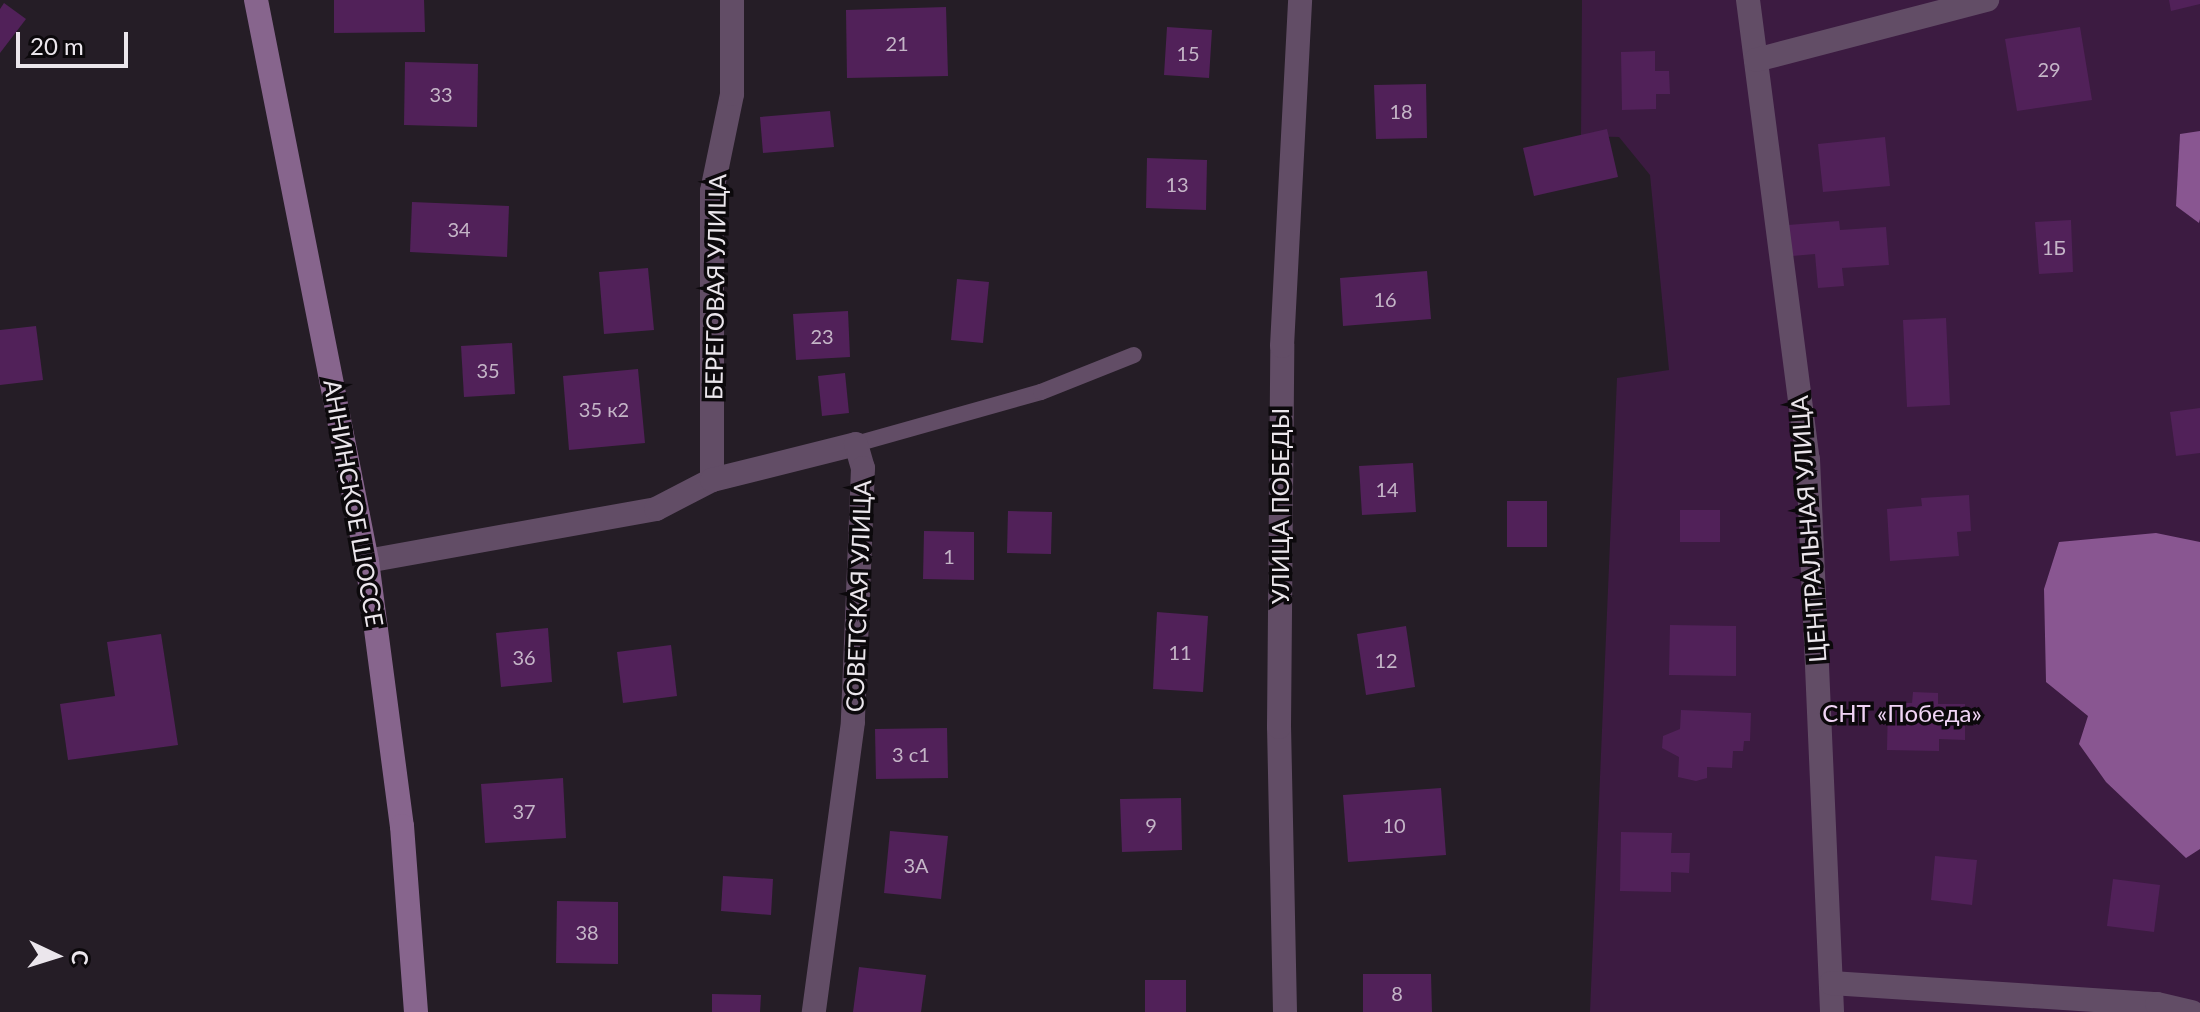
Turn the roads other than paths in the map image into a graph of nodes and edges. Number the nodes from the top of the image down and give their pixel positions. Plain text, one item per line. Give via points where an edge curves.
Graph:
1 (256, 0) edge
2 (732, 0) edge
3 (1300, 0) edge
4 (1748, 0) edge
5 (1987, 0) edge
6 (1756, 60) junction
7 (1134, 355) dead end
8 (856, 444) junction
9 (712, 480) junction
10 (367, 561) junction
11 (1831, 983) junction
12 (416, 1012) edge
13 (814, 1012) edge
14 (1285, 1012) edge
15 (1832, 1012) edge
16 (2192, 1012) edge

1 - 10 main road, АННИНСКОЕ ШОССЕ
2 - 9 street, БЕРЕГОВАЯ УЛИЦА via 732,94 712,191
3 - 14 street, УЛИЦА ПОБЕДЫ via 1282,346 1279,727
4 - 6 street, ЦЕНТРАЛЬНАЯ УЛИЦА
5 - 6 street
6 - 11 street, ЦЕНТРАЛЬНАЯ УЛИЦА via 1808,459
7 - 8 lane via 1041,392
8 - 9 street, СОВЕТСКАЯ УЛИЦА
8 - 13 street, СОВЕТСКАЯ УЛИЦА via 863,468 853,722
9 - 10 street, СОВЕТСКАЯ УЛИЦА via 656,509
10 - 12 main road, АННИНСКОЕ ШОССЕ via 402,826
11 - 15 street, ЦЕНТРАЛЬНАЯ УЛИЦА
11 - 16 street via 2157,1004

